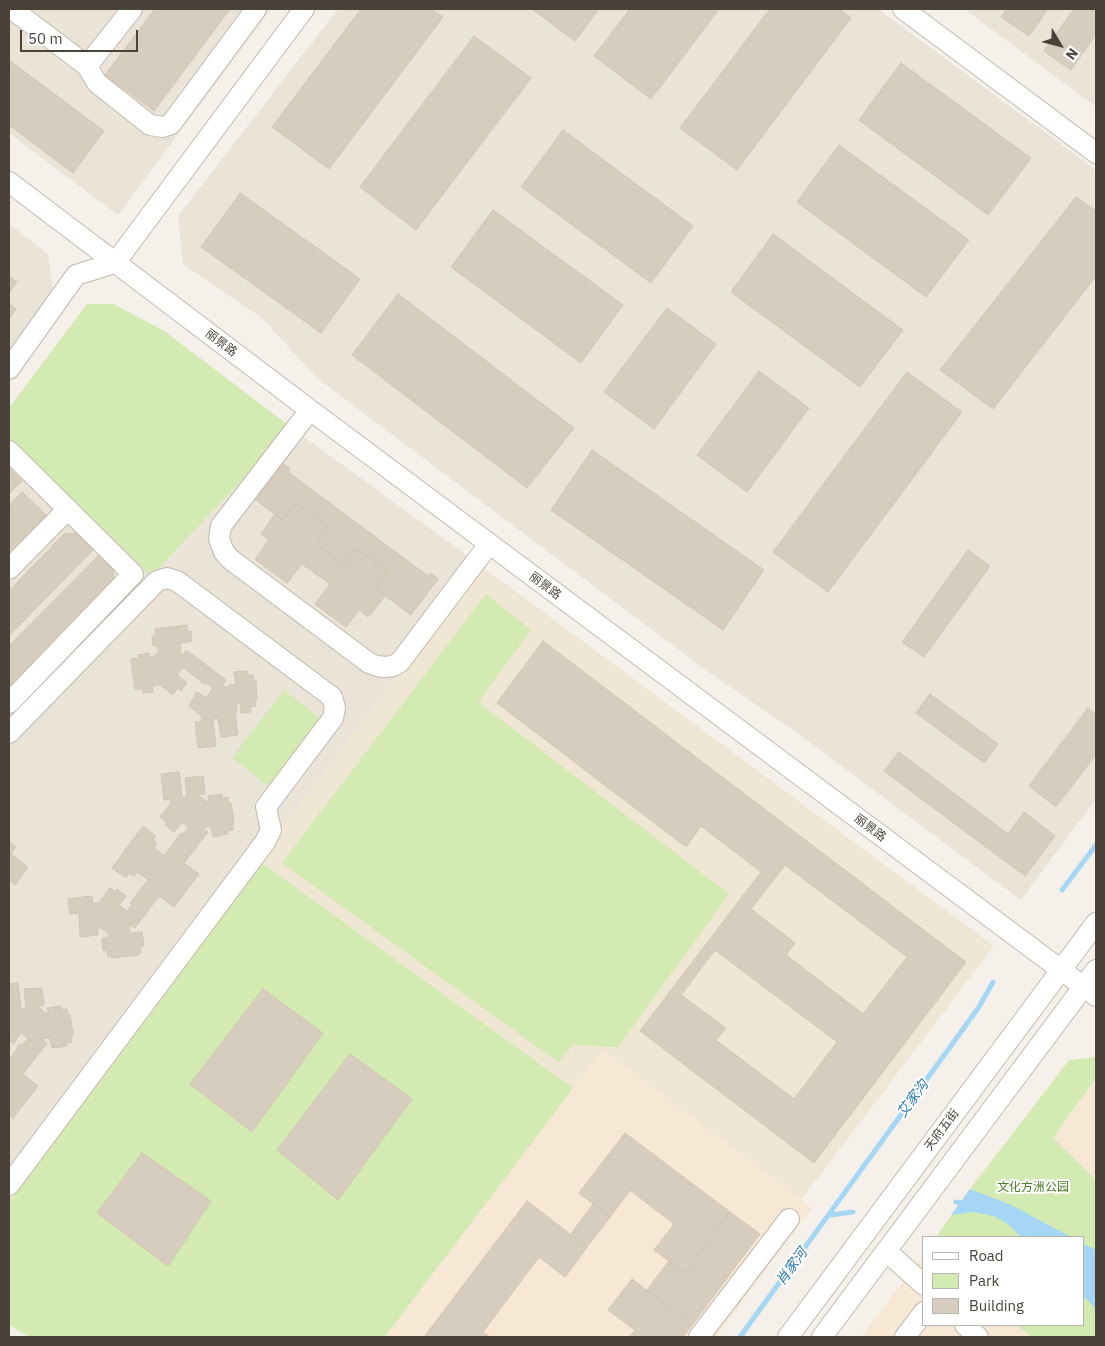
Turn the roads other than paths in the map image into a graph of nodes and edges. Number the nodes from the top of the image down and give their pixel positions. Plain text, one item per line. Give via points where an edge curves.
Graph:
1 (12, 9) edge
2 (132, 9) edge
3 (256, 9) edge
4 (903, 9) edge
5 (297, 12) edge
6 (88, 66) junction
7 (1096, 153) edge
8 (9, 182) edge
9 (115, 263) junction
10 (9, 369) edge
11 (310, 410) junction
12 (9, 451) edge
13 (68, 510) junction
14 (489, 544) junction
15 (9, 570) edge
16 (9, 703) edge
17 (9, 733) edge
18 (1096, 922) edge
19 (1061, 970) junction
20 (1096, 970) edge
21 (1090, 992) edge
22 (9, 1185) edge
23 (789, 1219) dead end
24 (894, 1258) dead end
25 (922, 1283) edge
26 (922, 1315) edge
27 (966, 1326) edge
28 (699, 1337) edge
29 (788, 1337) edge
30 (822, 1337) edge
31 (905, 1337) edge
32 (978, 1337) edge

1 - 6 street
2 - 6 street
3 - 6 street via 171,124 163,127 150,125 142,119 97,82
4 - 7 street
5 - 9 street
8 - 9 street, 丽景路
9 - 10 street via 76,275
9 - 11 street, 丽景路
11 - 14 street, 丽景路
11 - 14 street via 221,526 219,539 230,559 369,663 385,667 400,662
12 - 13 street
13 - 15 street
13 - 16 street via 133,574
14 - 19 street, 丽景路
17 - 22 street via 157,581 167,578 177,580 332,697 335,708 333,718 266,807 271,830 265,842
18 - 19 street, 天府五街
19 - 21 street, 丽景路
19 - 29 street, 天府五街
20 - 21 street
21 - 30 street
23 - 28 street
24 - 25 street
26 - 31 street
27 - 32 street

